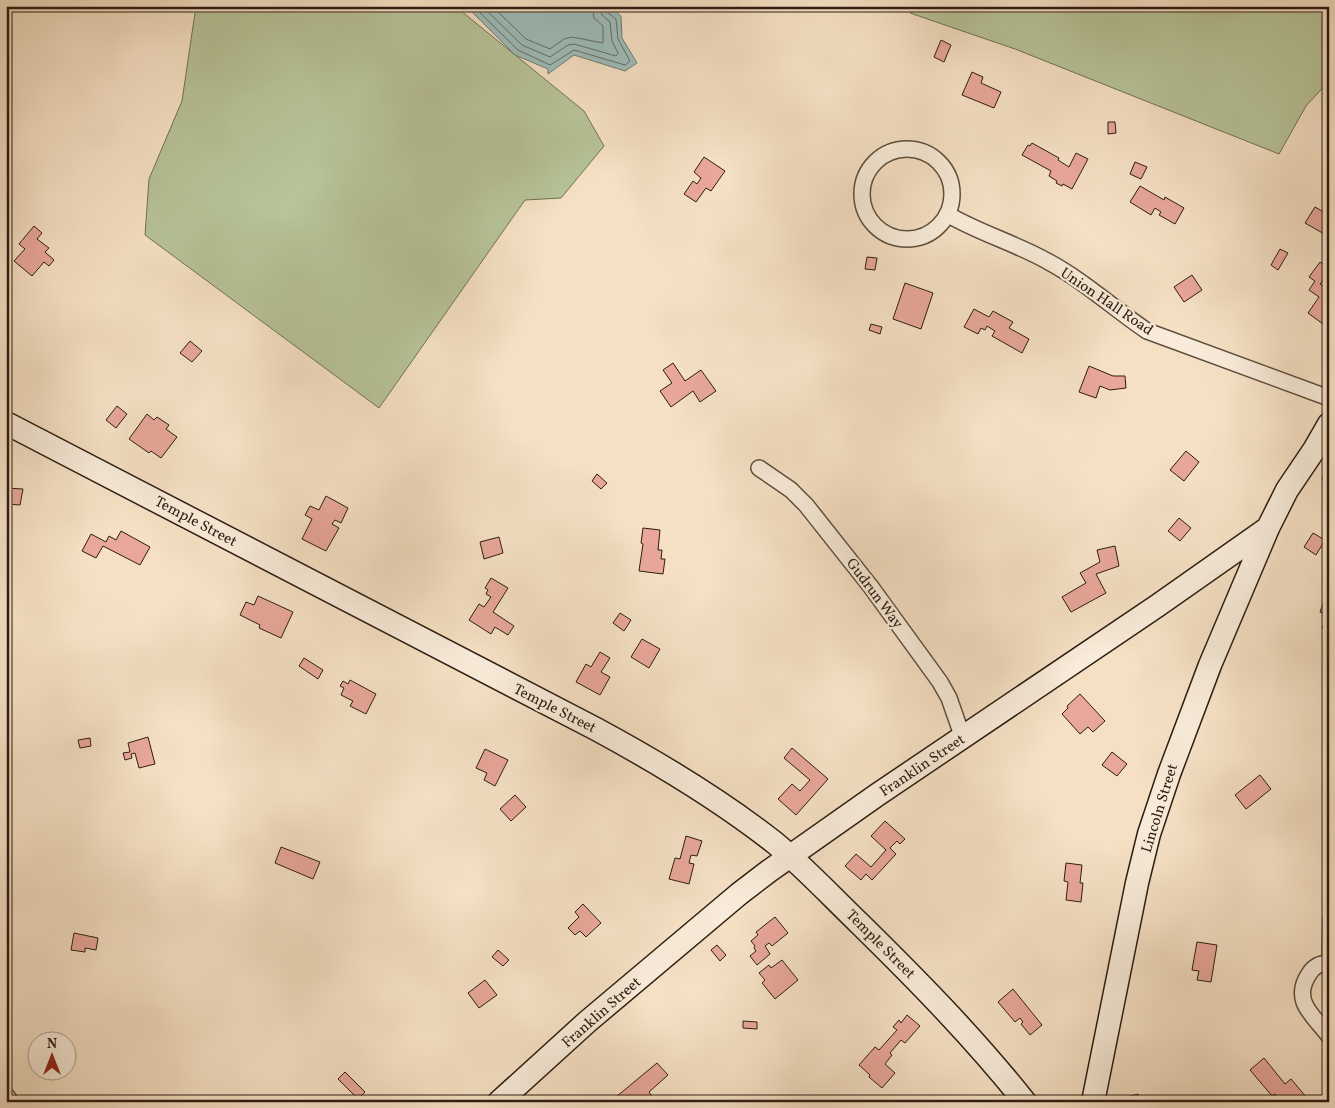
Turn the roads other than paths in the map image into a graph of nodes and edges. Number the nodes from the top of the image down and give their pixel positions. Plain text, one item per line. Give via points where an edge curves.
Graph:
1 (947, 214) junction
2 (1329, 398) edge
3 (6, 423) edge
4 (1329, 424) edge
5 (759, 468) dead end
6 (1268, 528) junction
7 (963, 738) junction
8 (790, 856) junction
9 (1329, 916) edge
10 (1327, 963) edge
11 (1328, 1034) edge
12 (6, 1095) edge
13 (10, 1102) edge
14 (499, 1102) edge
15 (1025, 1102) edge
16 (1093, 1102) edge

1 - 1 street via 926,234 908,239 889,235 876,227 865,209 862,190 865,178 876,162 893,152 911,150 929,155 946,172 951,185 952,199
1 - 2 street, Union Hall Road via 1062,269 1147,331
3 - 8 main road, Temple Street via 624,744 712,797
4 - 6 main road, Franklin Street via 1287,490
5 - 7 street, Gudrun Way via 791,490 806,505 871,587 940,682
6 - 7 main road, Franklin Street
6 - 16 main road, Lincoln Street via 1198,697 1155,815 1137,883
7 - 8 main road, Franklin Street
8 - 14 main road, Franklin Street via 738,894
8 - 15 main road, Temple Street via 935,999
9 - 10 lane
10 - 11 street via 1311,969 1302,992 1306,1010
12 - 13 street

